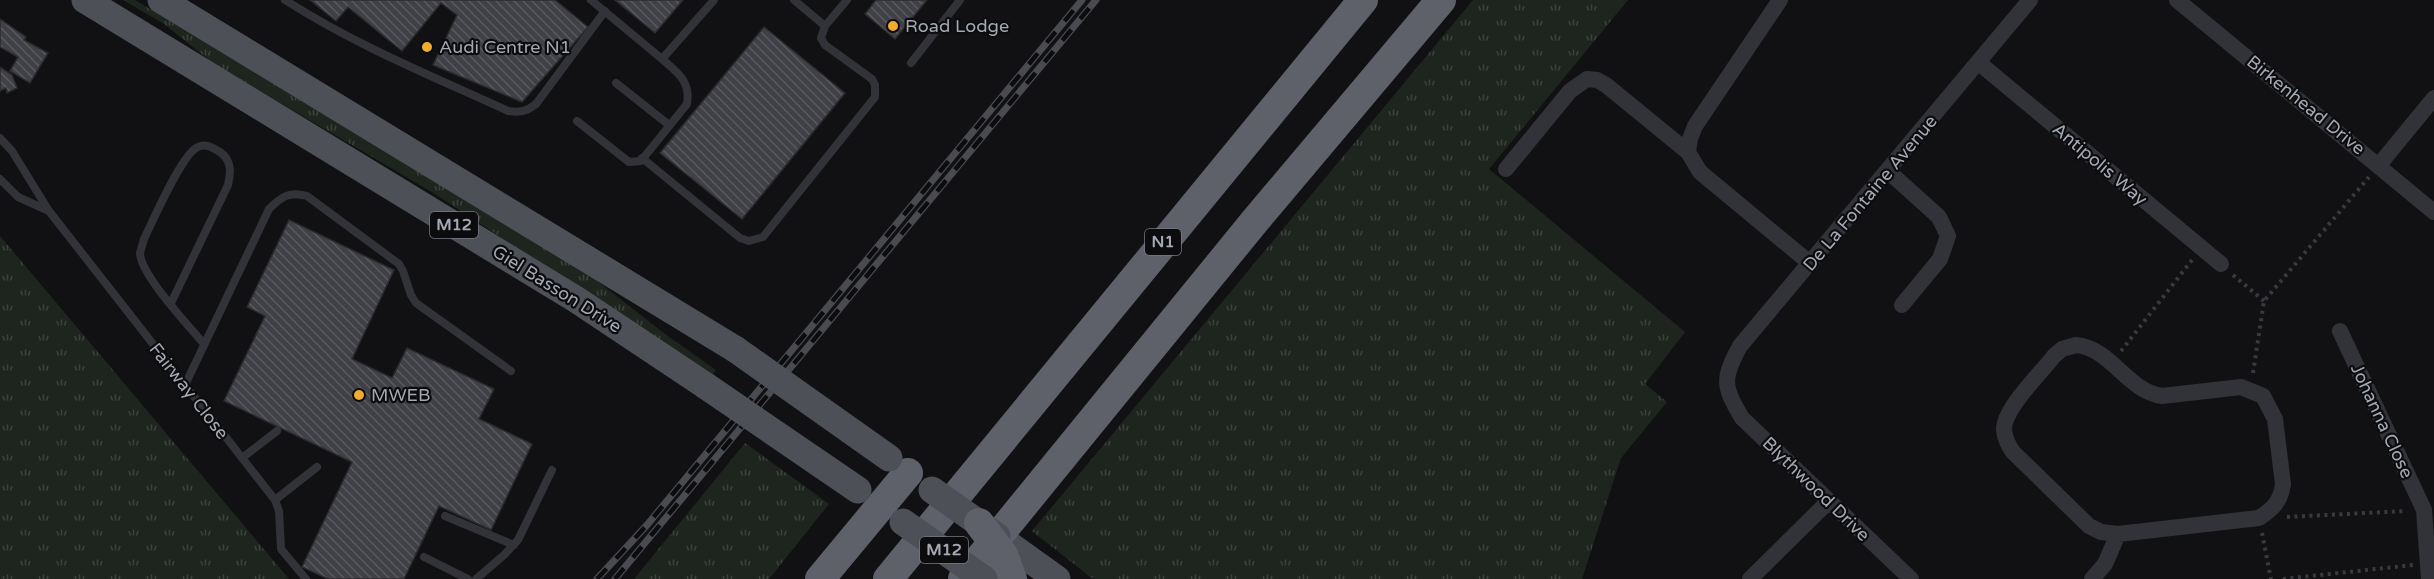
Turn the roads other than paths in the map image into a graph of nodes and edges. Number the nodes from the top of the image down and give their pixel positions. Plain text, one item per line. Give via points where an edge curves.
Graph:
1 (86, 0) edge
2 (162, 0) edge
3 (285, 0) edge
4 (593, 0) edge
5 (714, 0) edge
6 (794, 0) edge
7 (847, 0) edge
8 (960, 0) edge
9 (1363, 0) edge
10 (1441, 0) edge
11 (1780, 0) edge
12 (2030, 0) edge
13 (2177, 0) edge
14 (605, 12) junction
15 (825, 26) junction
16 (662, 58) junction
17 (911, 63) dead end
18 (1979, 63) junction
19 (616, 82) dead end
20 (2434, 98) edge
21 (577, 121) dead end
22 (669, 125) junction
23 (0, 138) edge
24 (1688, 152) junction
25 (642, 158) junction
26 (2379, 165) junction
27 (1506, 169) dead end
28 (1888, 171) junction
29 (0, 179) edge
30 (49, 212) junction
31 (2434, 212) edge
32 (1811, 264) junction
33 (2221, 264) road end
34 (171, 303) junction
35 (1902, 305) dead end
36 (2340, 331) dead end
37 (204, 344) junction
38 (511, 371) dead end
39 (185, 385) junction
40 (1728, 393) joint
41 (277, 431) dead end
42 (242, 458) junction
43 (898, 466) junction
44 (317, 467) dead end
45 (552, 470) dead end
46 (275, 500) junction
47 (1829, 501) junction
48 (880, 506) junction
49 (2429, 509) edge
50 (445, 516) dead end
51 (979, 523) joint
52 (2118, 534) junction
53 (514, 545) junction
54 (424, 557) dead end
55 (1009, 560) edge
56 (2428, 571) edge
57 (306, 579) edge
58 (468, 579) edge
59 (476, 579) edge
60 (820, 579) edge
61 (888, 579) edge
62 (963, 579) edge
63 (984, 579) edge
64 (1057, 579) edge
65 (1750, 579) edge
66 (1911, 579) edge
67 (2092, 579) edge

1 - 48 main road, Giel Basson Drive / M12, bridge via 577,300
2 - 43 main road, M12, bridge via 735,349
3 - 14 lane via 353,40 516,112 536,104
4 - 14 lane
5 - 16 lane
6 - 15 lane
7 - 15 lane
8 - 17 lane
9 - 61 highway, N1
10 - 62 highway
11 - 24 street via 1695,126
12 - 18 street, De La Fontaine Avenue
13 - 26 street, Birkenhead Drive
14 - 16 lane
15 - 25 lane via 821,38 825,45 872,79 875,97 763,237 749,241 740,238
16 - 22 lane via 683,77 689,93 687,104
18 - 28 street, De La Fontaine Avenue
18 - 33 street, Antipolis Way
19 - 22 lane
20 - 26 street
21 - 25 lane via 629,162
22 - 25 lane
23 - 30 lane, Fairway Close
24 - 27 street via 1606,85 1587,79 1570,91
24 - 32 street via 1700,172
26 - 31 street, Birkenhead Drive
28 - 32 street, De La Fontaine Avenue
28 - 35 street via 1939,217 1948,236 1940,259
29 - 30 lane, Fairway Close via 18,197
30 - 39 lane, Fairway Close
32 - 40 street, De La Fontaine Avenue via 1740,346 1727,369
34 - 34 lane via 145,271 140,252 182,163 196,147 204,145 226,156 231,174
34 - 37 lane
36 - 49 street, Johanna Close
37 - 38 lane via 269,209 287,194 297,193 307,196 389,256 403,272 416,303
37 - 39 lane
39 - 42 lane, Fairway Close
40 - 47 street, Blythwood Drive via 1742,418
41 - 42 lane
42 - 46 lane, Fairway Close
43 - 48 highway
43 - 51 main road, M12, bridge
44 - 46 lane
45 - 53 lane
46 - 57 lane, Fairway Close via 281,549
47 - 65 street
47 - 66 street, Blythwood Drive
48 - 60 highway
48 - 63 main road, Giel Basson Drive / M12, bridge
49 - 56 street, Johanna Close
50 - 53 lane
51 - 55 highway, bridge
52 - 52 street via 2101,532 2081,520 2007,443 2007,415 2054,356 2076,345 2087,346 2151,394 2241,387 2263,396 2275,419 2283,484 2274,508 2259,518
52 - 67 street via 2105,564
53 - 59 lane
54 - 58 lane
55 - 64 main road

